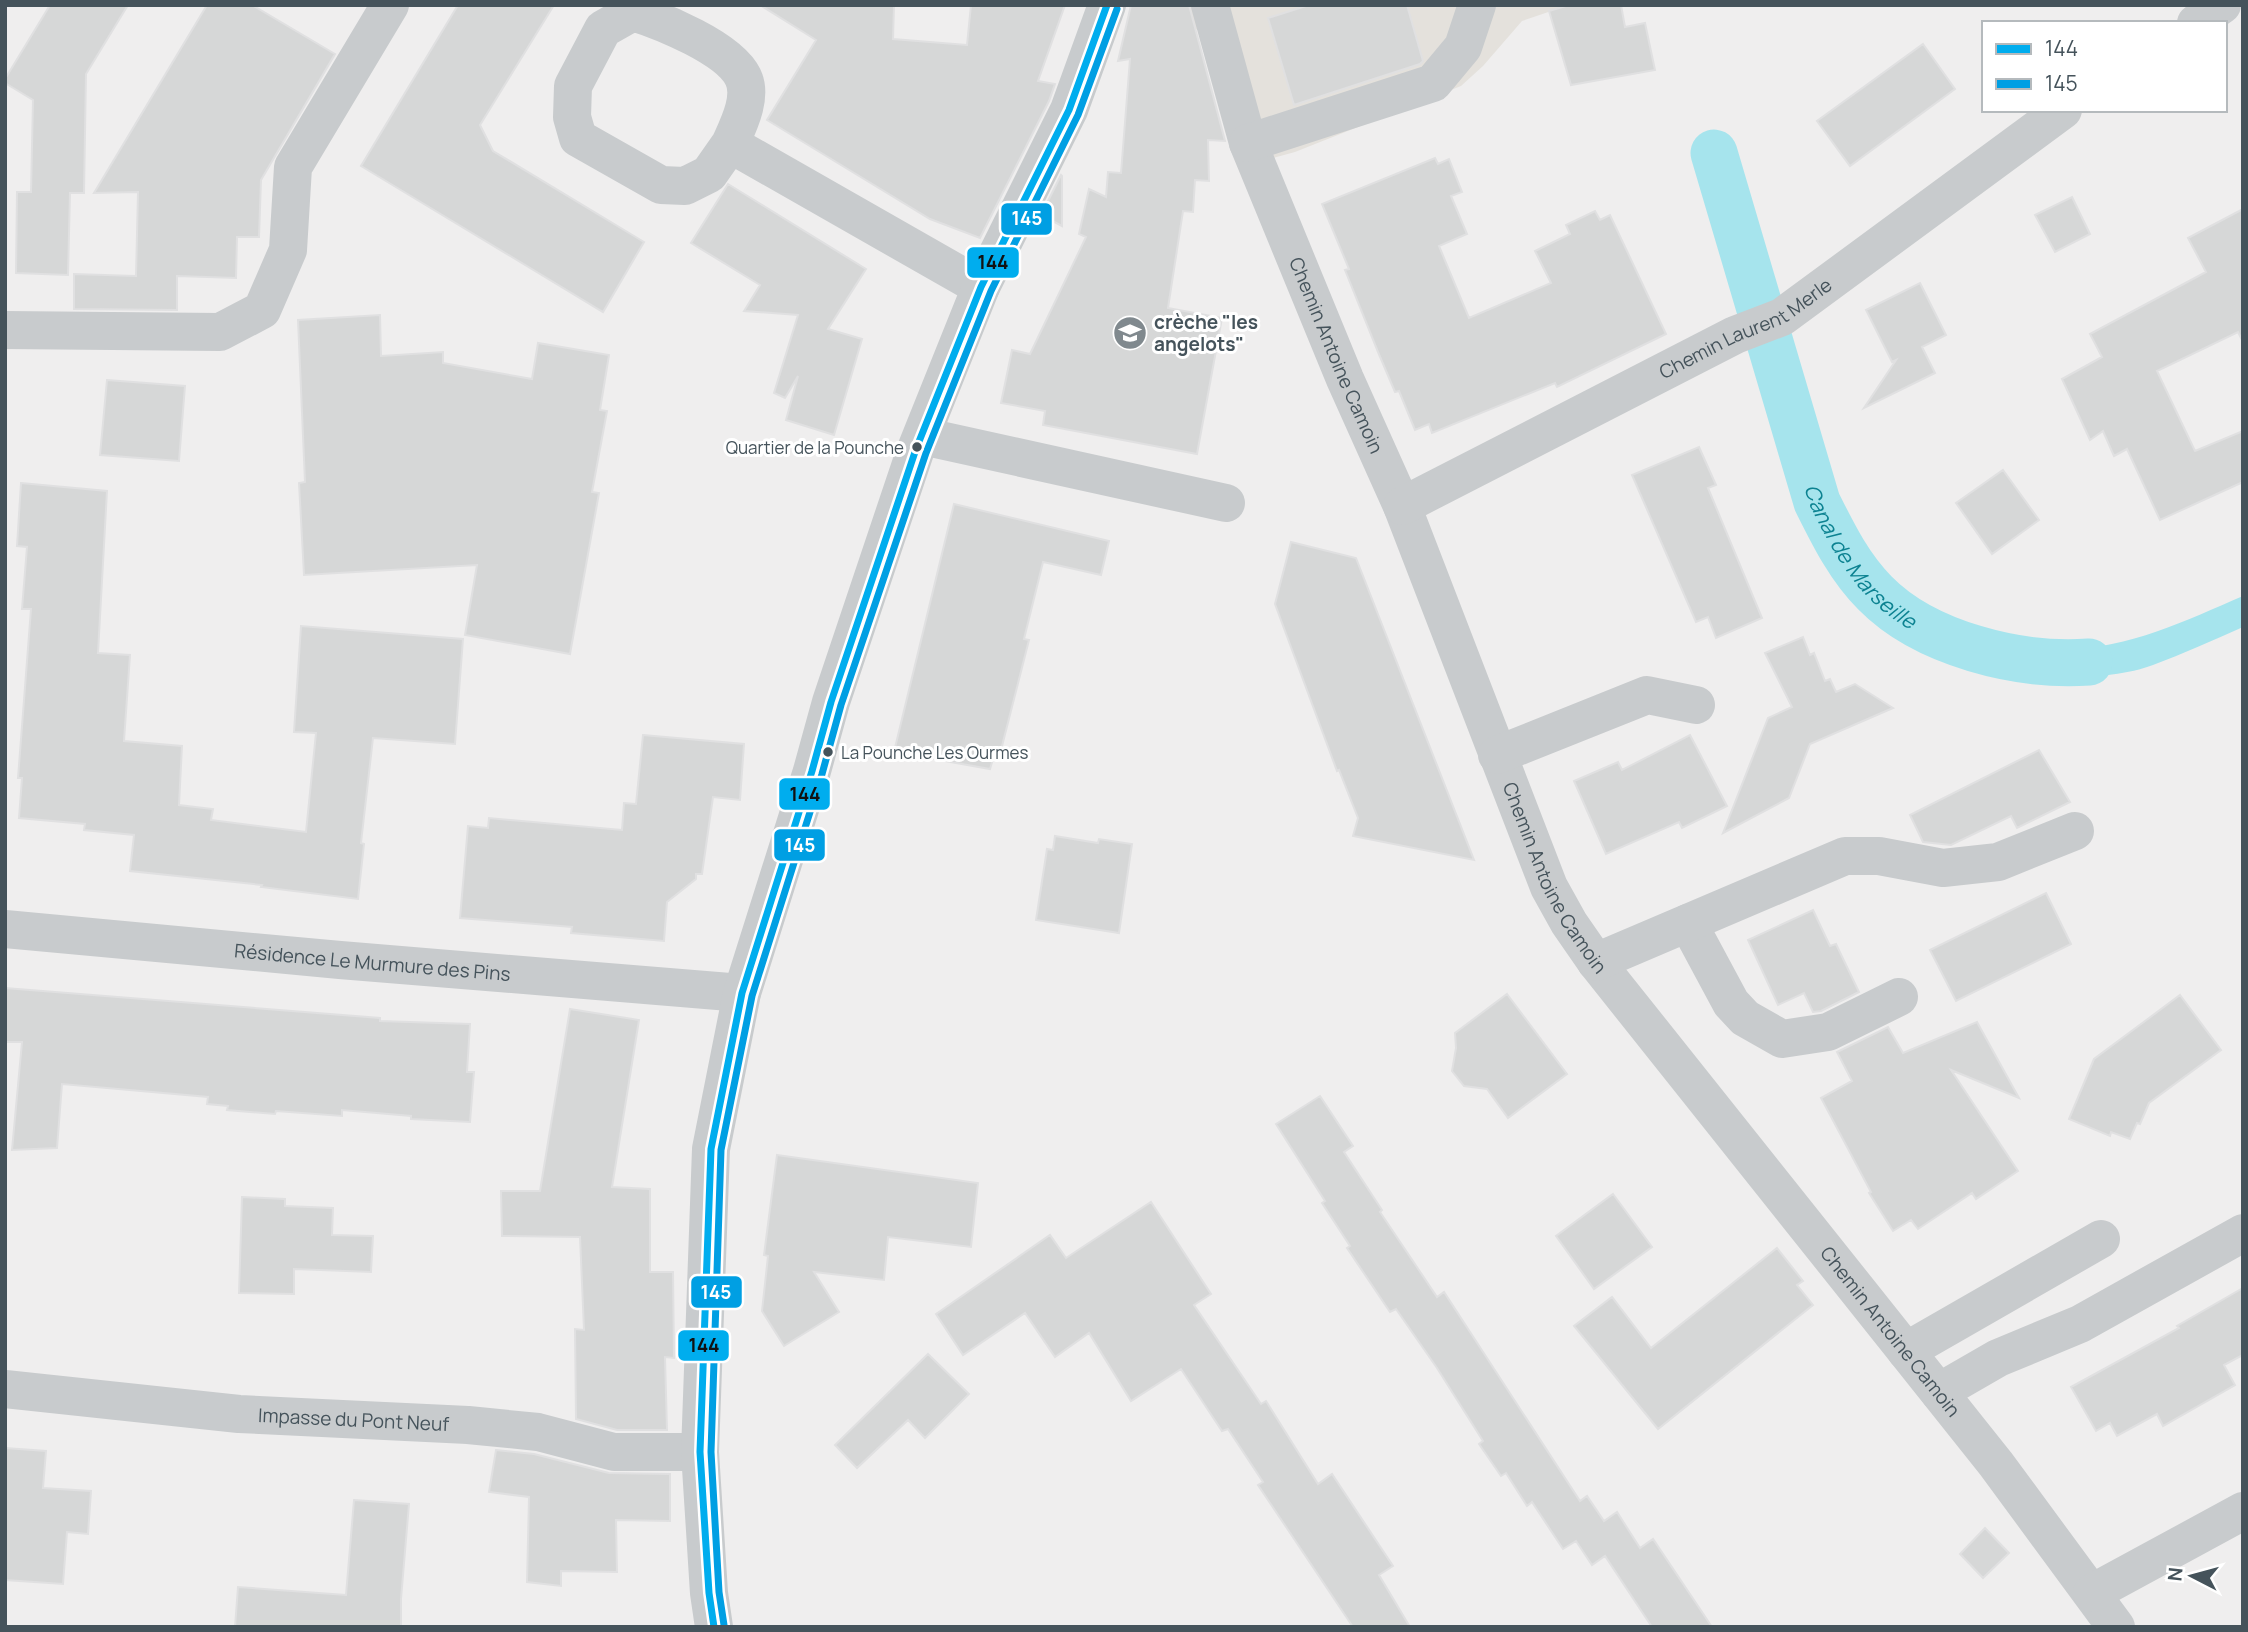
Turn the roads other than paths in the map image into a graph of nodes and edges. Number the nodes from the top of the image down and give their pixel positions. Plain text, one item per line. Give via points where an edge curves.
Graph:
1 (390, 5) edge
2 (1107, 5) edge
3 (1210, 5) edge
4 (1477, 5) edge
5 (2222, 5) edge
6 (2199, 21) edge
7 (2060, 112) edge
8 (1248, 143) junction
9 (730, 144) junction
10 (981, 288) junction
11 (5, 330) edge
12 (922, 436) junction
13 (1226, 503) dead end
14 (1402, 506) junction
15 (1696, 705) dead end
16 (1497, 755) junction
17 (2075, 831) dead end
18 (1688, 923) junction
19 (5, 929) edge
20 (1596, 962) junction
21 (742, 992) junction
22 (1899, 997) dead end
23 (2243, 1233) edge
24 (2101, 1239) dead end
25 (1906, 1351) junction
26 (5, 1390) edge
27 (1939, 1392) junction
28 (700, 1452) junction
29 (2243, 1511) edge
30 (2092, 1593) junction
31 (714, 1627) edge
32 (2116, 1627) edge

1 - 11 street via 293,167 288,250 262,310 220,332
2 - 10 street via 1069,110
3 - 8 street, Chemin Antoine Camoin
4 - 8 street via 1463,47 1433,83
5 - 6 street
7 - 14 street, Chemin Laurent Merle via 1782,317 1735,335
8 - 14 street, Chemin Antoine Camoin
9 - 9 street via 745,108 744,78 726,56 657,19 633,12 603,29 573,86 572,117 578,138 661,185 685,186 709,174
9 - 10 street
10 - 12 street
12 - 13 street
12 - 21 street via 831,702
14 - 16 street, Chemin Antoine Camoin
15 - 16 street via 1647,695
16 - 20 street, Chemin Antoine Camoin via 1549,887
17 - 18 street via 1998,862 1943,868 1879,856 1846,856
18 - 20 street
18 - 22 street via 1731,1003 1745,1018 1782,1039 1828,1032
19 - 21 street, Résidence Le Murmure des Pins
20 - 25 street, Chemin Antoine Camoin
21 - 28 street via 711,1149
23 - 27 street via 2080,1324 1998,1358
24 - 25 street
25 - 27 street, Chemin Antoine Camoin
26 - 28 street, Impasse du Pont Neuf via 239,1414 538,1432 614,1452
27 - 30 street, Chemin Antoine Camoin
28 - 31 street
29 - 30 street
30 - 32 street, Chemin Antoine Camoin

